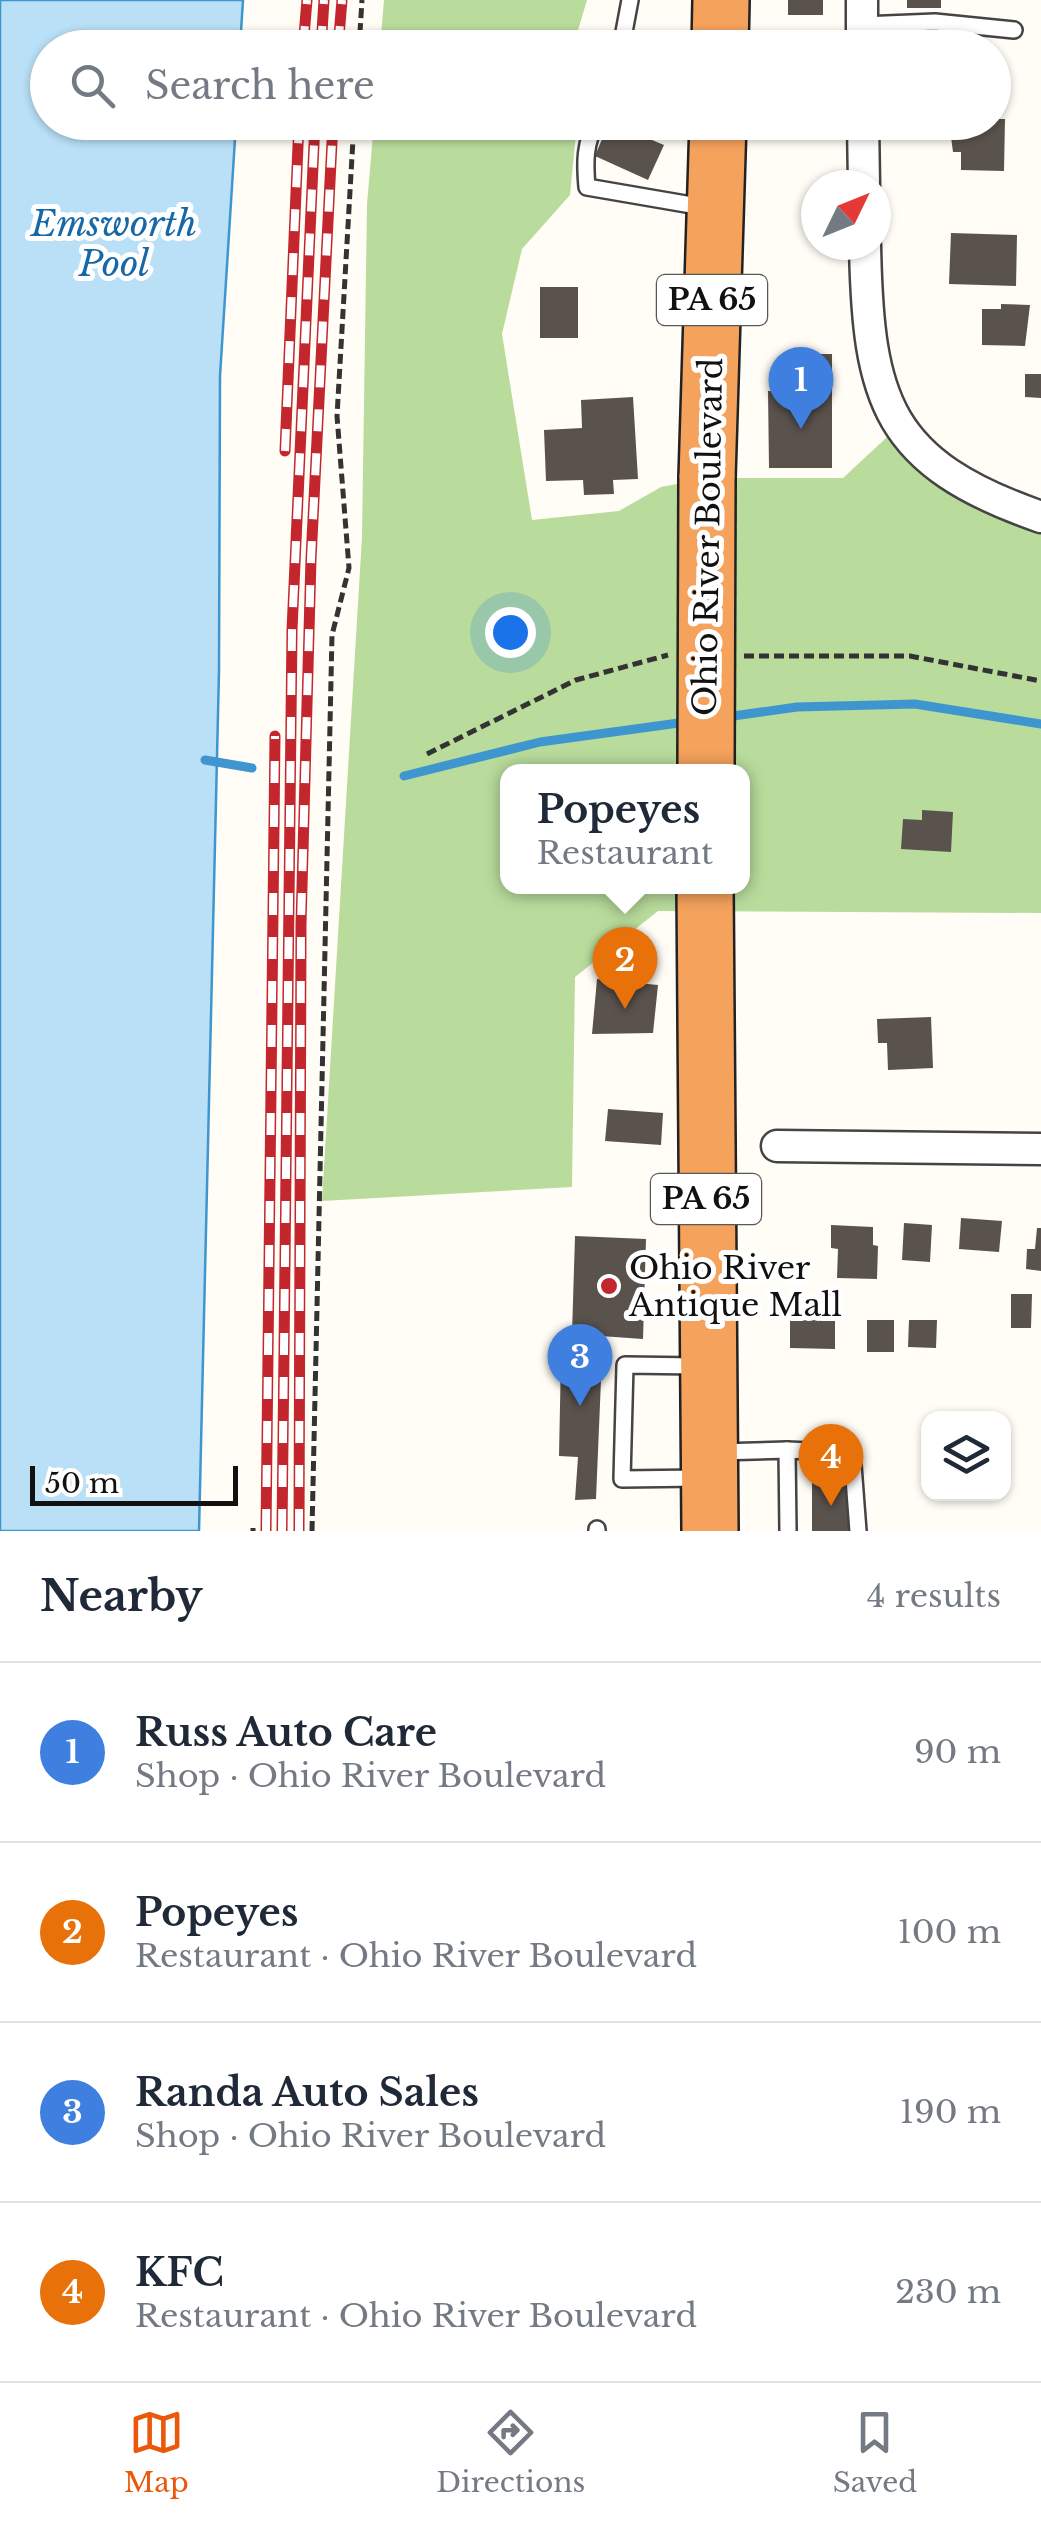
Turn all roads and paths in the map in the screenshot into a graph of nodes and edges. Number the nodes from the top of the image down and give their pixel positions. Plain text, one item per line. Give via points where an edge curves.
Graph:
1 (362, 0) edge
2 (630, 0) edge
3 (721, 0) edge
4 (862, 24) edge
5 (360, 30) edge
6 (624, 30) edge
7 (720, 30) edge
8 (1014, 30) dead end
9 (353, 140) edge
10 (589, 140) edge
11 (717, 140) edge
12 (863, 140) edge
13 (864, 170) edge
14 (715, 208) junction
15 (866, 260) edge
16 (1041, 517) edge
17 (706, 764) edge
18 (705, 894) edge
19 (776, 1146) dead end
20 (1041, 1149) edge
21 (708, 1366) junction
22 (787, 1450) junction
23 (709, 1487) edge
24 (312, 1531) edge
25 (788, 1531) edge
26 (858, 1531) edge

1 - 5 path
2 - 6 lane
3 - 7 highway
4 - 8 lane
9 - 24 path via 338,416 349,568 332,635
10 - 14 lane via 587,187
11 - 14 highway, Ohio River Boulevard / PA 65
12 - 13 street
14 - 17 highway, Ohio River Boulevard / PA 65, bridge
15 - 16 street via 873,366 899,426 932,466 975,492
18 - 21 highway, PA 65
19 - 20 street
21 - 23 highway, PA 65
21 - 23 lane via 625,1365 622,1479
22 - 23 lane
22 - 25 lane
22 - 26 lane via 834,1452 853,1464

